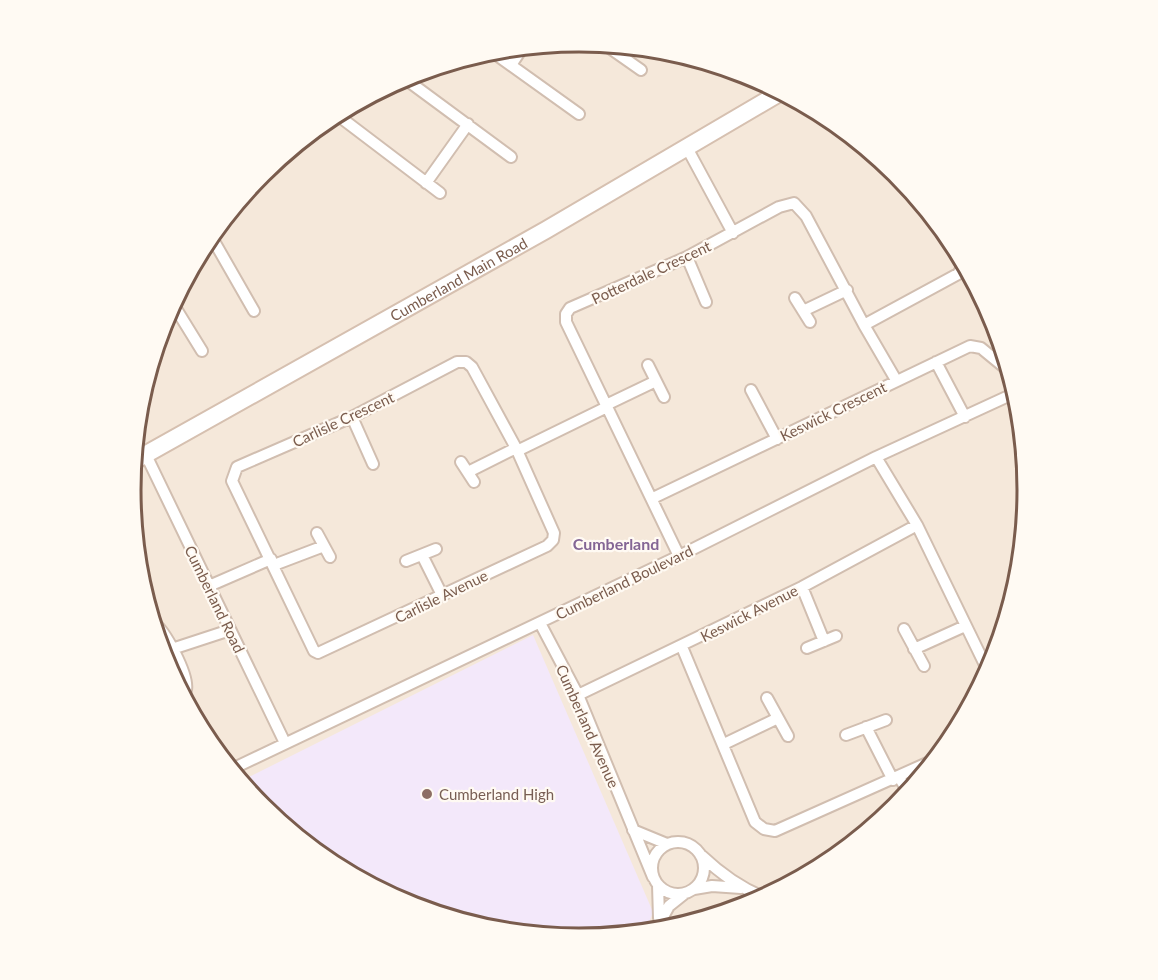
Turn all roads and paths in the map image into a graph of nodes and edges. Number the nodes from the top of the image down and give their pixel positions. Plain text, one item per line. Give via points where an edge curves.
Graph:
1 (617, 54) edge
2 (517, 57) edge
3 (503, 59) edge
4 (511, 65) junction
5 (641, 70) dead end
6 (414, 85) edge
7 (772, 97) edge
8 (579, 114) dead end
9 (345, 121) edge
10 (468, 124) junction
11 (686, 146) junction
12 (511, 157) dead end
13 (426, 183) junction
14 (440, 193) dead end
15 (732, 233) junction
16 (216, 245) edge
17 (687, 256) junction
18 (958, 272) edge
19 (847, 290) junction
20 (795, 298) dead end
21 (706, 302) dead end
22 (254, 311) dead end
23 (803, 311) junction
24 (179, 314) edge
25 (810, 322) dead end
26 (864, 325) junction
27 (202, 351) dead end
28 (936, 362) junction
29 (997, 362) edge
30 (648, 365) dead end
31 (896, 380) junction
32 (656, 381) junction
33 (751, 390) dead end
34 (664, 397) dead end
35 (1006, 397) edge
36 (607, 406) junction
37 (352, 417) junction
38 (964, 417) junction
39 (777, 439) junction
40 (517, 449) junction
41 (142, 457) edge
42 (876, 457) junction
43 (142, 462) edge
44 (461, 462) dead end
45 (373, 464) dead end
46 (468, 472) junction
47 (474, 482) dead end
48 (653, 498) junction
49 (917, 525) junction
50 (317, 533) dead end
51 (554, 533) joint
52 (324, 546) junction
53 (436, 549) dead end
54 (422, 555) junction
55 (679, 556) junction
56 (330, 557) dead end
57 (406, 561) dead end
58 (273, 562) junction
59 (209, 586) junction
60 (802, 586) junction
61 (442, 595) junction
62 (540, 623) junction
63 (965, 626) junction
64 (904, 629) dead end
65 (230, 630) junction
66 (836, 636) dead end
67 (824, 641) junction
68 (682, 647) junction
69 (807, 648) dead end
70 (172, 649) joint
71 (914, 649) junction
72 (322, 653) joint
73 (982, 659) edge
74 (924, 666) dead end
75 (187, 683) edge
76 (578, 695) junction
77 (767, 698) dead end
78 (778, 718) junction
79 (886, 720) dead end
80 (866, 728) junction
81 (846, 735) dead end
82 (788, 736) dead end
83 (285, 743) junction
84 (724, 744) junction
85 (239, 765) edge
86 (915, 770) edge
87 (896, 779) junction
88 (901, 785) edge
89 (633, 830) junction
90 (667, 844) junction
91 (700, 854) junction
92 (655, 881) junction
93 (741, 888) junction
94 (689, 892) junction
95 (751, 892) edge
96 (659, 918) joint

1 - 5 street
2 - 4 street
3 - 4 street
4 - 8 street
6 - 10 street
7 - 11 street, Cumberland Main Road
9 - 13 street
10 - 12 street
10 - 13 street
11 - 15 street
11 - 41 street, Cumberland Main Road via 546,230
13 - 14 street
15 - 17 street, Potterdale Crescent
15 - 19 street, Potterdale Crescent via 794,203 806,216
16 - 22 street
17 - 21 street
17 - 36 street, Potterdale Crescent via 570,308 566,314 566,322
18 - 26 street
19 - 23 street
19 - 26 street, Potterdale Crescent
20 - 23 street
23 - 25 street
24 - 27 street
26 - 31 street, Potterdale Crescent
28 - 29 street, Keswick Crescent via 975,345
28 - 31 street, Keswick Crescent
28 - 38 street
30 - 32 street
31 - 39 street, Keswick Crescent
32 - 34 street
32 - 36 street
33 - 39 street
35 - 38 street, Cumberland Boulevard
36 - 40 street
36 - 48 street, Potterdale Crescent
37 - 40 street, Carlisle Crescent via 457,362 466,362
37 - 45 street
37 - 58 street, Carlisle Crescent via 237,467 232,481
38 - 42 street, Cumberland Boulevard
39 - 48 street, Keswick Crescent
40 - 46 street
40 - 51 street, Carlisle Crescent
42 - 49 street
42 - 55 street, Cumberland Boulevard
43 - 59 street, Cumberland Road
44 - 46 street
46 - 47 street
48 - 55 street, Potterdale Crescent
49 - 60 street, Keswick Avenue
49 - 63 street
50 - 52 street
51 - 61 street, Carlisle Avenue via 547,546
52 - 56 street
52 - 58 street
53 - 54 street
54 - 57 street
54 - 61 street
55 - 62 street, Cumberland Boulevard
58 - 59 street
58 - 72 street, Carlisle Crescent via 314,651
59 - 65 street, Cumberland Road
60 - 67 street
60 - 68 street, Keswick Avenue
61 - 72 street, Carlisle Avenue
62 - 76 street, Cumberland Avenue
62 - 83 street, Cumberland Boulevard
63 - 71 street
63 - 73 street
64 - 71 street
65 - 70 street
65 - 83 street, Cumberland Road
66 - 67 street
67 - 69 street
68 - 76 street, Keswick Avenue
68 - 84 street
70 - 75 street
71 - 74 street
76 - 89 street, Cumberland Avenue
77 - 78 street
78 - 82 street
78 - 84 street
79 - 80 street
80 - 81 street
80 - 87 street
83 - 85 street, Cumberland Boulevard
84 - 87 street via 755,822 764,829 775,831
86 - 87 street
87 - 88 street
89 - 90 street
89 - 92 street, Cumberland Avenue
90 - 91 street via 686,843
90 - 92 street via 654,858
91 - 93 street
91 - 94 street via 704,873
92 - 94 street via 665,891
92 - 96 street, Cumberland Avenue
93 - 94 street via 712,886
93 - 95 street
94 - 96 street, Cumberland Avenue

